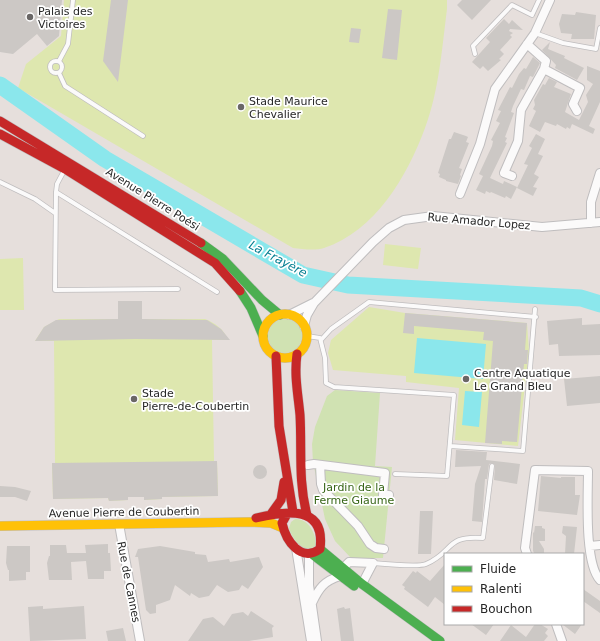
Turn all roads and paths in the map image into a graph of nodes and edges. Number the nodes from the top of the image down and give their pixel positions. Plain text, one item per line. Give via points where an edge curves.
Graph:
1 (73, 0) edge
2 (539, 0) edge
3 (550, 0) edge
4 (600, 28) edge
5 (535, 33) junction
6 (527, 44) junction
7 (475, 54) dead end
8 (59, 61) junction
9 (544, 69) junction
10 (59, 73) junction
11 (577, 111) dead end
12 (0, 122) edge
13 (0, 134) edge
14 (144, 136) dead end
15 (67, 166) junction
16 (600, 173) edge
17 (512, 176) dead end
18 (0, 182) edge
19 (56, 192) junction
20 (460, 194) dead end
21 (55, 212) junction
22 (600, 222) edge
23 (591, 223) junction
24 (178, 289) dead end
25 (217, 292) dead end
26 (314, 303) junction
27 (536, 309) dead end
28 (284, 315) junction
29 (536, 317) junction
30 (304, 326) junction
31 (263, 336) junction
32 (307, 336) junction
33 (321, 340) junction
34 (297, 354) junction
35 (276, 356) junction
36 (450, 446) junction
37 (308, 465) dead end
38 (320, 465) junction
39 (492, 466) dead end
40 (285, 467) junction
41 (395, 474) dead end
42 (389, 495) dead end
43 (290, 513) junction
44 (270, 514) junction
45 (307, 515) junction
46 (249, 522) junction
47 (119, 524) junction
48 (0, 526) edge
49 (283, 528) junction
50 (600, 545) edge
51 (590, 546) junction
52 (296, 548) junction
53 (384, 549) dead end
54 (314, 553) junction
55 (527, 553) edge
56 (373, 563) junction
57 (342, 572) junction
58 (600, 580) edge
59 (362, 584) junction
60 (312, 604) junction
61 (556, 625) edge
62 (140, 641) edge
63 (311, 641) edge
64 (317, 641) edge
65 (428, 641) edge
66 (440, 641) edge
67 (562, 641) edge

1 - 8 lane via 68,44
2 - 7 lane via 532,15 512,5 472,46
3 - 5 street
4 - 5 lane via 596,48 563,43
5 - 6 street
6 - 9 street via 546,61
6 - 20 street via 495,89 480,144
8 - 10 lane via 63,68
8 - 10 lane via 53,61 50,67 53,72
9 - 11 street via 580,88 573,104
9 - 17 street via 521,110 518,141 504,173
10 - 14 lane via 65,86
12 - 15 main road, Avenue Pierre Poési
13 - 15 main road, Avenue Pierre Poési
15 - 19 lane via 57,184
15 - 28 main road, Avenue Pierre Poési via 198,241 223,259 262,300
15 - 31 main road, Avenue Pierre Poési via 215,263 239,289 251,308
16 - 23 street via 591,202
18 - 21 lane
19 - 21 lane
19 - 25 lane
21 - 24 lane via 55,290
22 - 23 street, Rue Amador Lopez
23 - 26 street, Rue Amador Lopez via 542,227 433,216 404,220 389,228
26 - 28 street
26 - 30 street
27 - 29 lane
28 - 30 main road via 295,317
28 - 31 main road via 268,322
29 - 33 lane via 369,302 331,329
29 - 36 lane via 523,451
30 - 32 main road
31 - 35 main road via 267,348
32 - 33 lane
32 - 34 main road via 304,346
33 - 36 lane via 326,383 334,387 454,395
34 - 35 main road via 283,358
34 - 45 main road via 295,377 300,424 299,466
35 - 40 main road via 277,405
36 - 41 lane via 446,476
37 - 38 street
38 - 42 street via 385,473 383,495
38 - 53 street via 323,490 358,526 370,544
39 - 56 lane via 483,538 468,537 453,542 436,558 425,564
40 - 43 main road
40 - 44 main road via 284,491 281,500
43 - 44 main road, Avenue Pierre de Coubertin
43 - 45 main road
43 - 49 main road via 282,523
44 - 46 main road, Avenue Pierre de Coubertin
45 - 54 main road via 321,534
46 - 47 main road, Avenue Pierre de Coubertin
46 - 49 main road, Avenue Pierre de Coubertin via 272,522
47 - 48 main road, Avenue Pierre de Coubertin
47 - 62 street, Rue de Cannes
49 - 52 main road via 288,540
50 - 51 street
51 - 55 street via 588,471 535,470 525,548
51 - 58 street via 592,565
52 - 54 main road
52 - 63 street
54 - 57 main road
54 - 60 street via 308,576
56 - 57 street via 350,562
56 - 59 street
57 - 59 main road
57 - 60 street via 324,583
57 - 65 main road
59 - 66 main road
60 - 64 street
61 - 67 street

